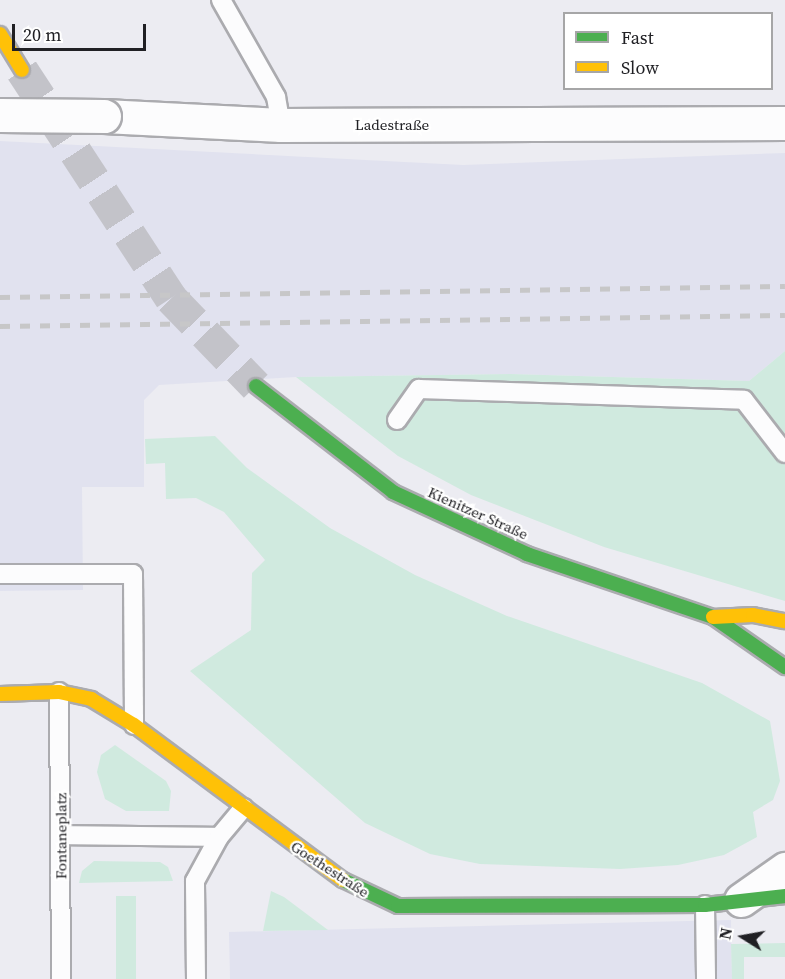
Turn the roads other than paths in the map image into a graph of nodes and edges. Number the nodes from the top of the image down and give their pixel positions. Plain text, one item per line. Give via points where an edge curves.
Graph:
1 (221, 0) edge
2 (0, 34) edge
3 (22, 70) tunnel mouth
4 (0, 115) edge
5 (785, 123) edge
6 (281, 126) junction
7 (256, 386) tunnel mouth
8 (398, 420) dead end
9 (785, 453) edge
10 (0, 574) edge
11 (713, 617) junction
12 (785, 621) edge
13 (785, 667) edge
14 (59, 692) junction
15 (0, 694) edge
16 (134, 725) junction
17 (243, 808) junction
18 (61, 835) junction
19 (219, 837) junction
20 (785, 869) edge
21 (785, 896) edge
22 (741, 900) junction
23 (705, 905) junction
24 (61, 979) edge
25 (196, 979) edge
26 (706, 979) edge

1 - 6 lane via 276,97
2 - 3 street
4 - 6 street, Ladestraße, bridge via 104,116
5 - 6 street, Ladestraße
7 - 11 street, Kienitzer Straße via 393,492 527,554
8 - 9 lane via 419,389 744,400
10 - 16 lane via 133,574
11 - 12 street, Kienitzer Straße via 753,615
11 - 13 street, Kienitzer Straße
14 - 15 street, Goethestraße
14 - 16 street, Goethestraße via 92,699
14 - 18 lane, Fontaneplatz
16 - 17 street, Goethestraße
17 - 19 lane
17 - 23 street, Goethestraße via 359,891 398,906
18 - 19 lane
18 - 24 lane, Fontaneplatz
19 - 25 lane via 195,881
20 - 22 street, Goethestraße
21 - 22 street, Goethestraße
22 - 23 street, Goethestraße
23 - 26 lane

